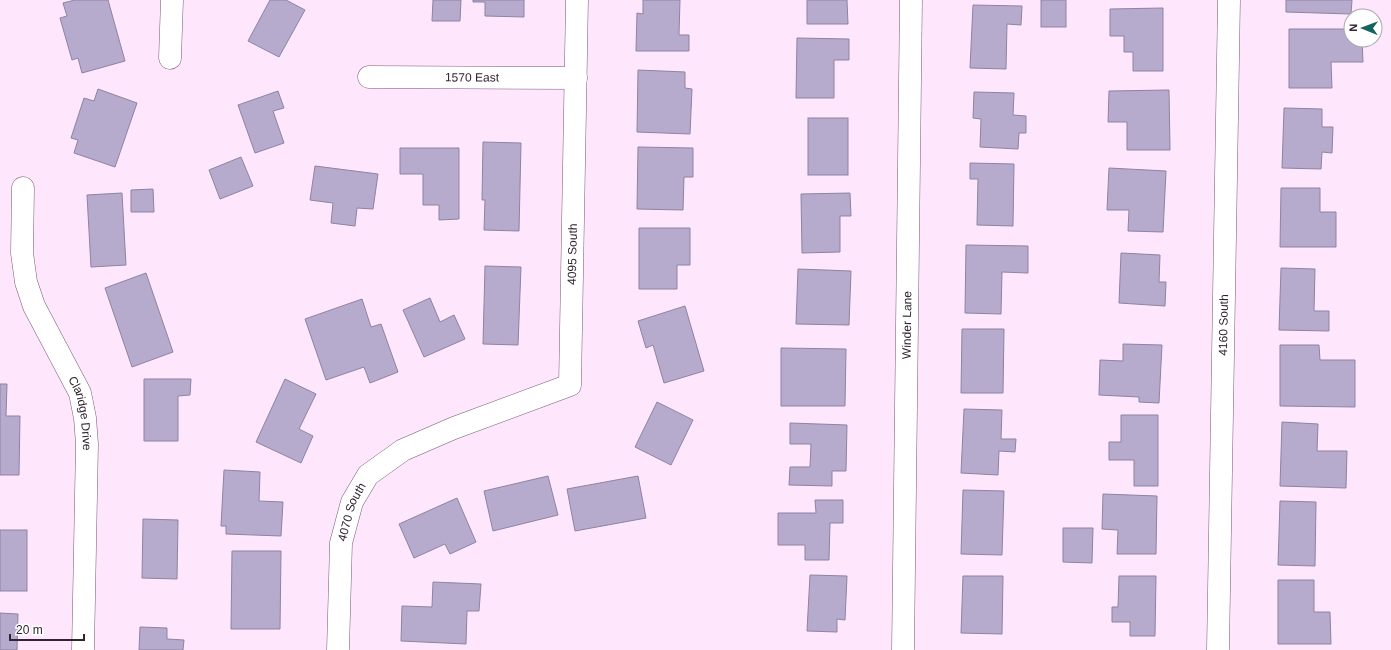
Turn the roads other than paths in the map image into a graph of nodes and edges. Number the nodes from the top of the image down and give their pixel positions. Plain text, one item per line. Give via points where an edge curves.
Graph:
1 (172, 0) edge
2 (576, 0) edge
3 (911, 0) edge
4 (1229, 0) edge
5 (170, 58) dead end
6 (369, 77) dead end
7 (576, 78) junction
8 (23, 188) dead end
9 (454, 428) joint
10 (83, 650) edge
11 (338, 650) edge
12 (903, 650) edge
13 (1218, 650) edge

1 - 5 street
2 - 7 street, 4095 South
3 - 12 street, Winder Lane
4 - 13 street, 4160 South
6 - 7 street, 1570 East
7 - 9 street, 4095 South via 570,385
8 - 10 street, Claridge Drive via 22,253 26,282 34,306 80,393 86,418 88,444
9 - 11 street, 4070 South via 404,450 368,475 352,502 340,543

